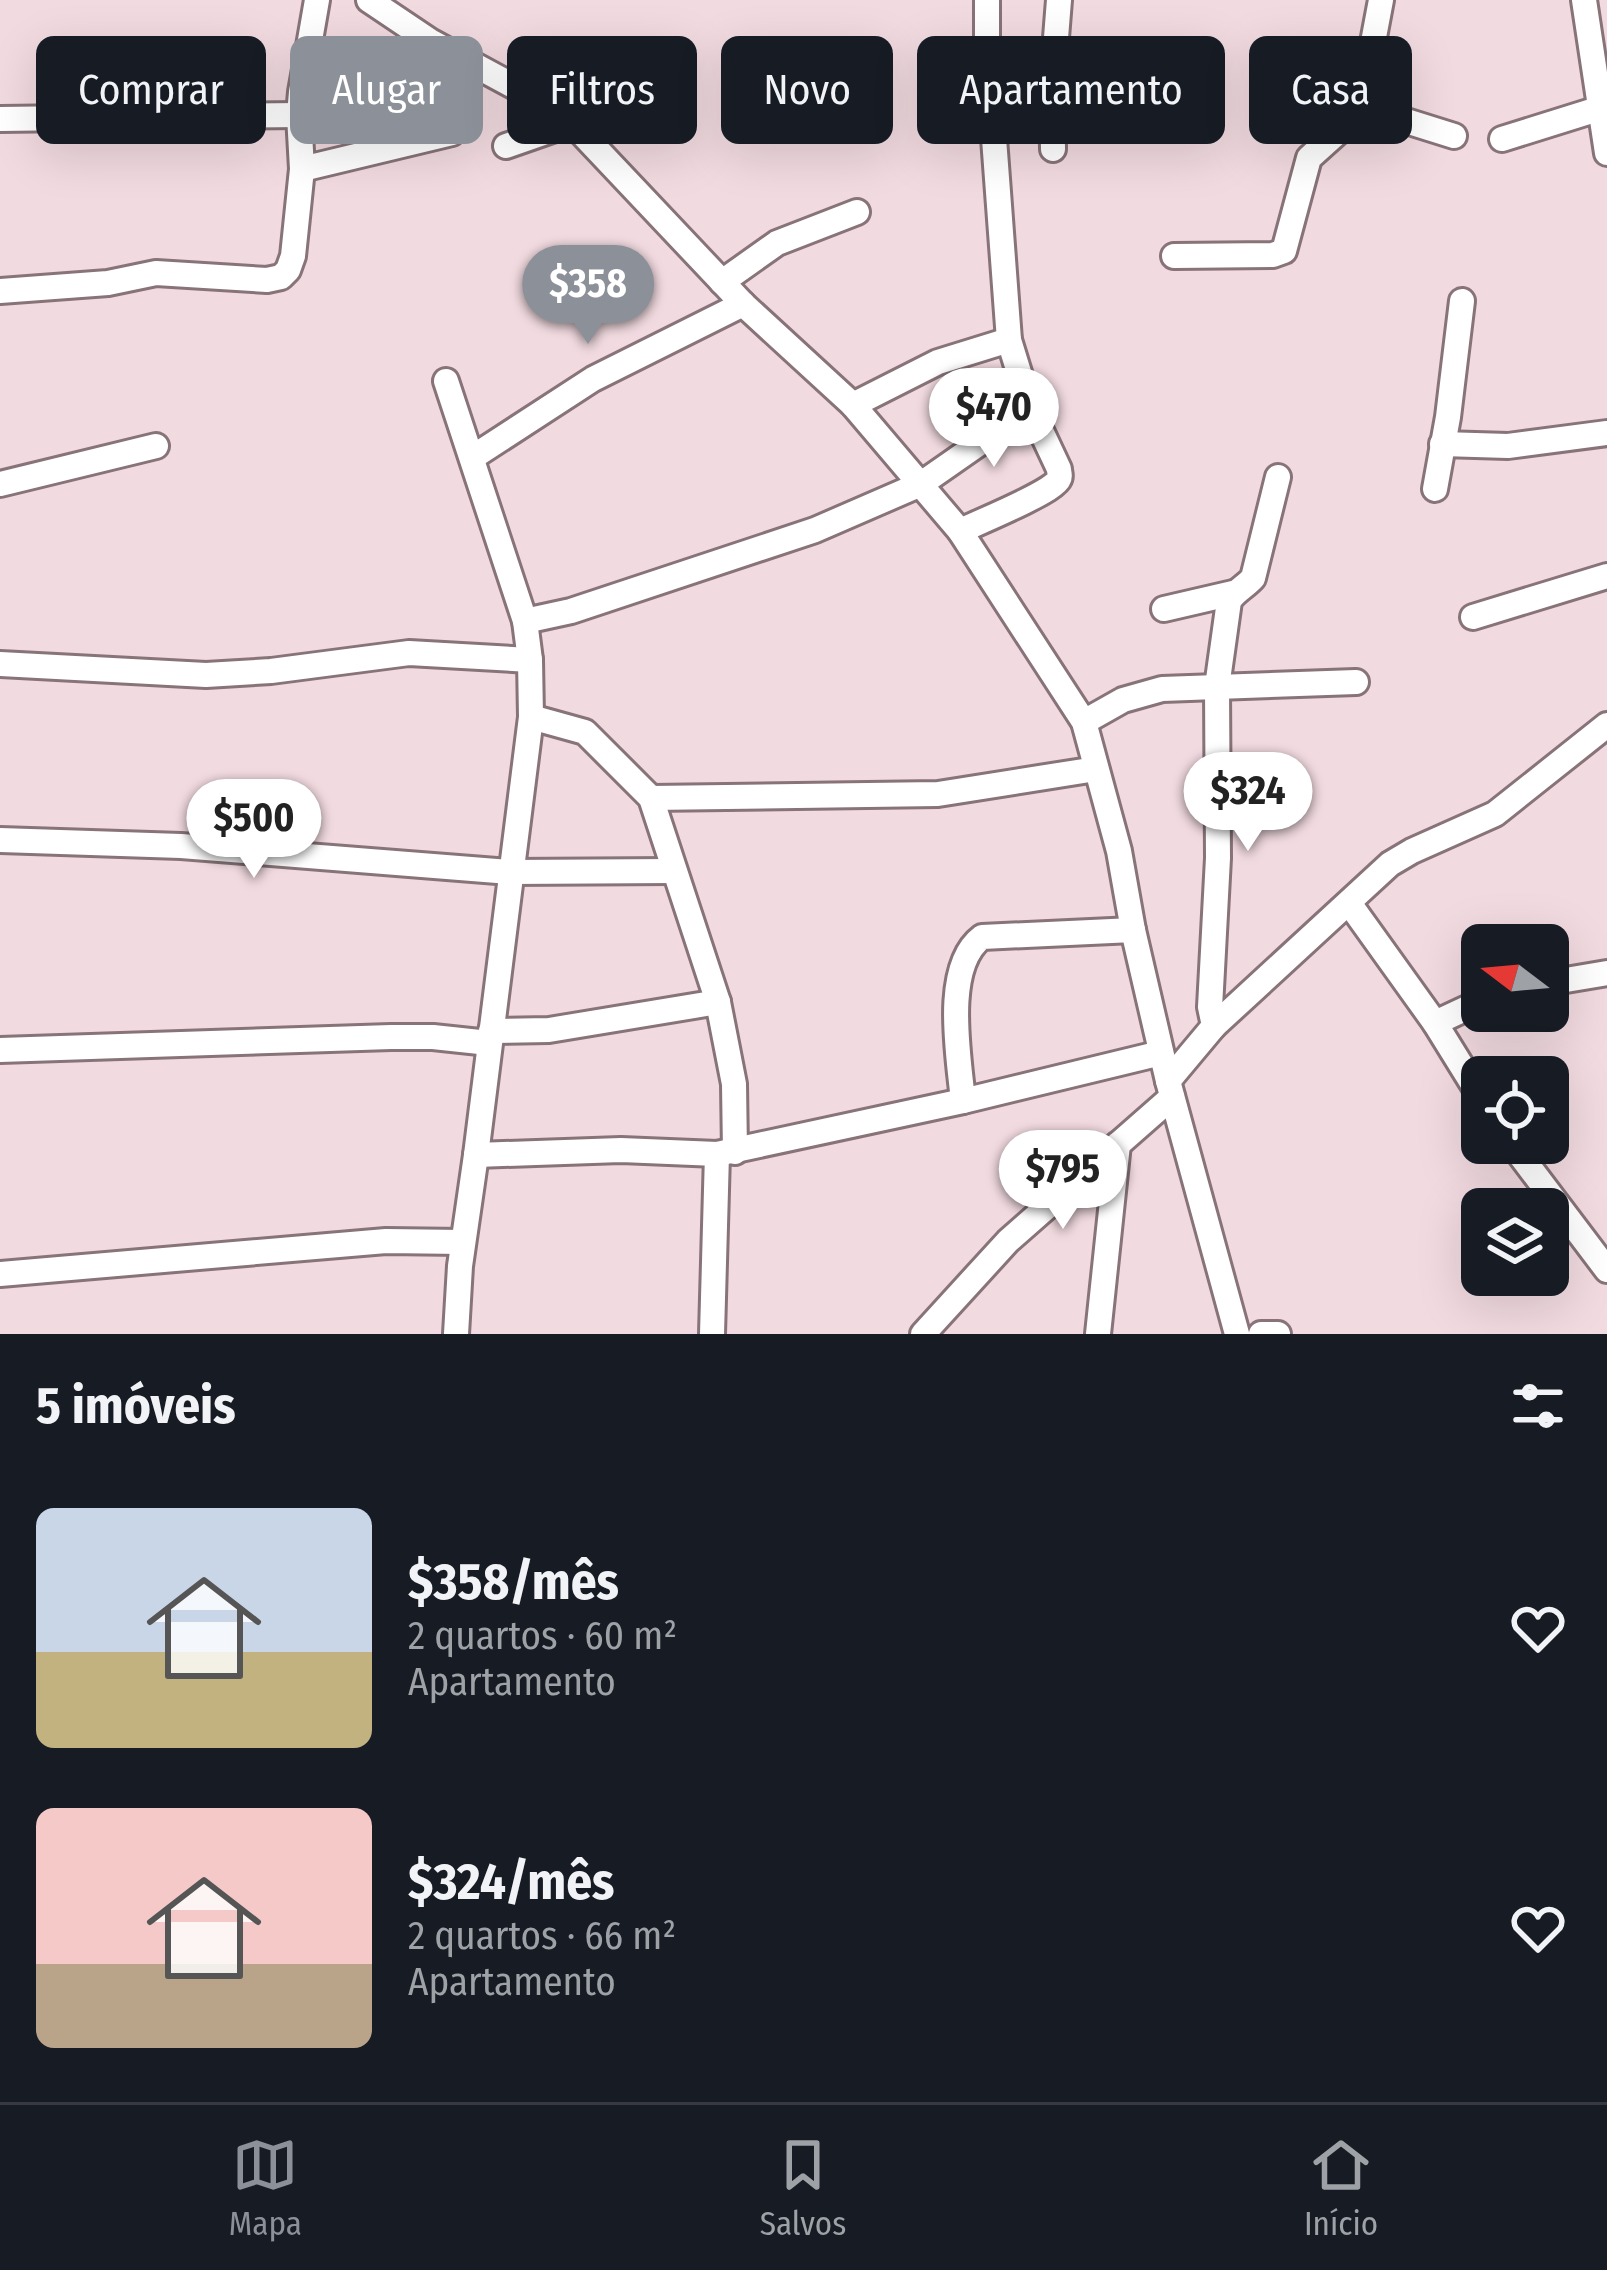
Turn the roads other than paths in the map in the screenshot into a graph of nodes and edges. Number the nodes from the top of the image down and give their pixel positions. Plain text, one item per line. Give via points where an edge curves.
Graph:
1 (317, 0) edge
2 (369, 0) edge
3 (987, 0) edge
4 (1059, 0) edge
5 (1381, 0) edge
6 (1584, 0) edge
7 (311, 36) edge
8 (1374, 36) edge
9 (507, 83) edge
10 (1598, 109) junction
11 (290, 115) edge
12 (0, 119) edge
13 (1412, 123) edge
14 (1454, 136) dead end
15 (1502, 140) dead end
16 (301, 144) edge
17 (406, 144) edge
18 (512, 144) edge
19 (592, 144) edge
20 (1325, 144) edge
21 (506, 146) dead end
22 (1054, 149) dead end
23 (1607, 153) edge
24 (302, 169) junction
25 (857, 212) dead end
26 (1174, 256) dead end
27 (722, 282) junction
28 (0, 291) edge
29 (1462, 301) dead end
30 (742, 304) junction
31 (1009, 340) junction
32 (446, 381) dead end
33 (854, 405) junction
34 (1028, 405) junction
35 (1607, 434) edge
36 (1442, 444) junction
37 (156, 446) dead end
38 (472, 457) junction
39 (1278, 477) dead end
40 (0, 484) edge
41 (921, 484) junction
42 (1435, 489) dead end
43 (960, 531) junction
44 (1607, 576) edge
45 (1233, 593) junction
46 (1165, 609) dead end
47 (1473, 617) dead end
48 (525, 621) junction
49 (530, 660) junction
50 (0, 664) edge
51 (1356, 682) dead end
52 (1217, 687) junction
53 (531, 717) junction
54 (1084, 722) junction
55 (1607, 724) edge
56 (1096, 770) junction
57 (651, 799) junction
58 (0, 840) edge
59 (510, 872) junction
60 (674, 872) junction
61 (1348, 903) junction
62 (1133, 929) junction
63 (1607, 973) edge
64 (1569, 979) edge
65 (718, 1002) junction
66 (1461, 1011) edge
67 (1435, 1023) junction
68 (1214, 1026) junction
69 (490, 1037) junction
70 (0, 1050) edge
71 (1161, 1053) junction
72 (1461, 1065) edge
73 (1170, 1089) junction
74 (963, 1101) junction
75 (1118, 1144) junction
76 (726, 1153) junction
77 (476, 1155) junction
78 (1527, 1164) edge
79 (463, 1242) junction
80 (1607, 1270) edge
81 (0, 1274) edge
82 (456, 1334) edge
83 (712, 1334) edge
84 (923, 1334) edge
85 (1098, 1334) edge
86 (1237, 1334) edge
87 (1261, 1334) edge
88 (1278, 1334) edge

1 - 7 street
2 - 9 street
3 - 31 street
4 - 22 street
5 - 8 street
6 - 10 street
10 - 15 street
10 - 23 street
11 - 12 street
13 - 14 street
16 - 24 street
17 - 24 street
18 - 21 street
19 - 27 street
20 - 26 street via 1309,158 1284,251
24 - 28 street via 293,256 281,277 156,273
25 - 27 street via 777,243
27 - 30 street
29 - 36 street
30 - 33 street
30 - 38 street via 592,379
31 - 33 street via 938,362
31 - 34 street
32 - 38 street
33 - 41 street
34 - 41 street
34 - 43 street via 1059,480
35 - 36 street
36 - 42 street
37 - 40 street
38 - 48 street
39 - 45 street via 1253,578
41 - 43 street
41 - 48 street via 815,530
43 - 54 street
44 - 47 street
45 - 46 street
45 - 52 street
48 - 49 street
49 - 50 street via 410,653 206,675
49 - 53 street
51 - 52 street
52 - 54 street via 1143,693
52 - 68 street
53 - 57 street via 585,732
53 - 59 street
54 - 56 street
55 - 61 street via 1495,814 1412,850
56 - 57 street via 938,794
56 - 62 street
57 - 60 street
58 - 59 street
59 - 60 street
59 - 69 street
60 - 65 street
61 - 67 street
61 - 68 street
62 - 71 street
62 - 74 street via 982,937 969,947 955,1024
63 - 64 street
65 - 69 street
65 - 76 street via 734,1084
66 - 67 street
67 - 72 street
68 - 73 street
69 - 70 street
69 - 77 street
71 - 73 street
71 - 74 street
73 - 75 street
73 - 86 street
74 - 76 street
75 - 84 street via 1008,1241
75 - 85 street
76 - 77 street
76 - 83 street
77 - 79 street
78 - 80 street
79 - 81 street via 386,1240
79 - 82 street
87 - 88 street

